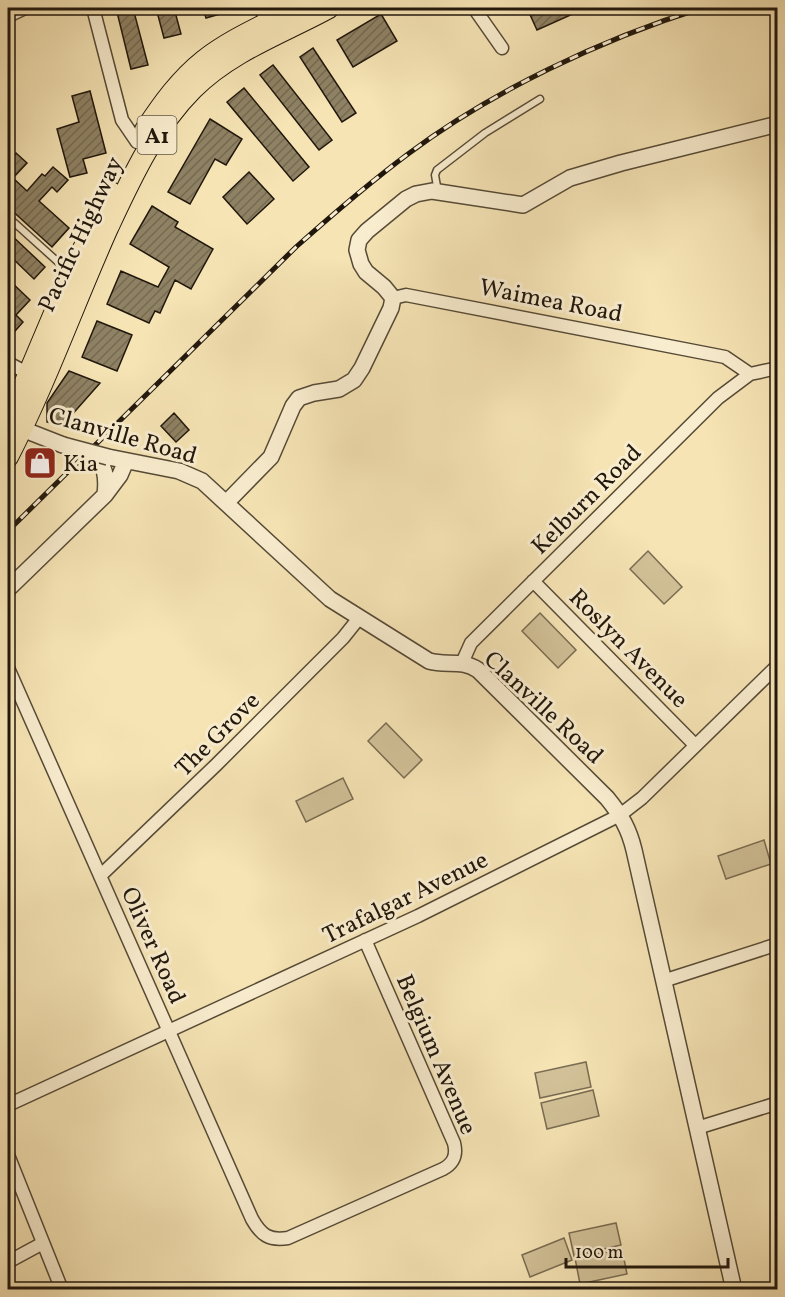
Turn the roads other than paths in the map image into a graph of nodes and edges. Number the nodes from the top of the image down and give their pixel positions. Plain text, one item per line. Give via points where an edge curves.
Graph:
1 (25, 8) edge
2 (93, 8) edge
3 (296, 8) edge
4 (329, 8) edge
5 (474, 8) edge
6 (264, 15) edge
7 (8, 16) edge
8 (502, 48) dead end
9 (540, 99) dead end
10 (777, 124) edge
11 (137, 142) junction
12 (438, 192) junction
13 (8, 217) edge
14 (71, 273) junction
15 (393, 298) junction
16 (8, 363) edge
17 (777, 368) edge
18 (750, 374) junction
19 (36, 377) junction
20 (12, 425) edge
21 (8, 457) edge
22 (101, 458) junction
23 (126, 461) junction
24 (105, 495) junction
25 (227, 502) junction
26 (534, 581) junction
27 (8, 589) edge
28 (359, 618) junction
29 (462, 663) junction
30 (777, 665) edge
31 (8, 668) edge
32 (695, 745) junction
33 (620, 815) junction
34 (100, 876) junction
35 (365, 940) junction
36 (777, 944) edge
37 (663, 981) junction
38 (170, 1031) junction
39 (777, 1103) edge
40 (8, 1105) edge
41 (697, 1128) junction
42 (8, 1155) edge
43 (264, 1236) joint
44 (43, 1244) junction
45 (8, 1262) edge
46 (62, 1290) edge
47 (734, 1290) edge

1 - 7 street
2 - 11 street via 122,120
3 - 6 highway, Pacific Highway / A1
4 - 19 highway, Pacific Highway / A1 via 236,56 193,89 170,116 127,186
5 - 8 street
6 - 11 highway, Pacific Highway / A1 via 190,73 160,106
9 - 12 lane via 437,170
10 - 12 street via 570,178 523,205
11 - 14 highway, Pacific Highway / A1
12 - 15 street via 406,199 359,240 361,264
13 - 14 lane
14 - 19 highway, Pacific Highway / A1
15 - 18 street, Waimea Road via 406,295 725,357
15 - 25 street via 392,308 354,380 339,389 299,398 271,458
16 - 19 street
17 - 18 street
18 - 26 street, Kelburn Road via 718,398
19 - 20 highway, Pacific Highway / A1
20 - 21 highway, Pacific Highway / A1
20 - 22 street, Clanville Road, bridge
22 - 23 street, Clanville Road
22 - 24 street
23 - 24 street
23 - 25 street, Clanville Road via 191,476
24 - 27 street
25 - 28 street, Clanville Road via 330,599
26 - 29 street, Kelburn Road via 471,644
26 - 32 street, Roslyn Avenue
28 - 29 street, Clanville Road via 429,661
28 - 34 street, The Grove via 216,765
29 - 33 street, Clanville Road via 483,674
30 - 32 street, Trafalgar Avenue
31 - 34 street, Oliver Road
32 - 33 street, Trafalgar Avenue
33 - 35 street, Trafalgar Avenue
33 - 37 street, Clanville Road via 632,843
34 - 38 street, Oliver Road
35 - 38 street, Trafalgar Avenue
35 - 43 street, Belgium Avenue via 454,1143 454,1159 443,1169 288,1238
36 - 37 street
37 - 41 street, Clanville Road
38 - 40 street, Trafalgar Avenue
38 - 43 street, Oliver Road via 252,1219
39 - 41 street
41 - 47 street, Clanville Road
42 - 44 street
44 - 45 street
44 - 46 street

